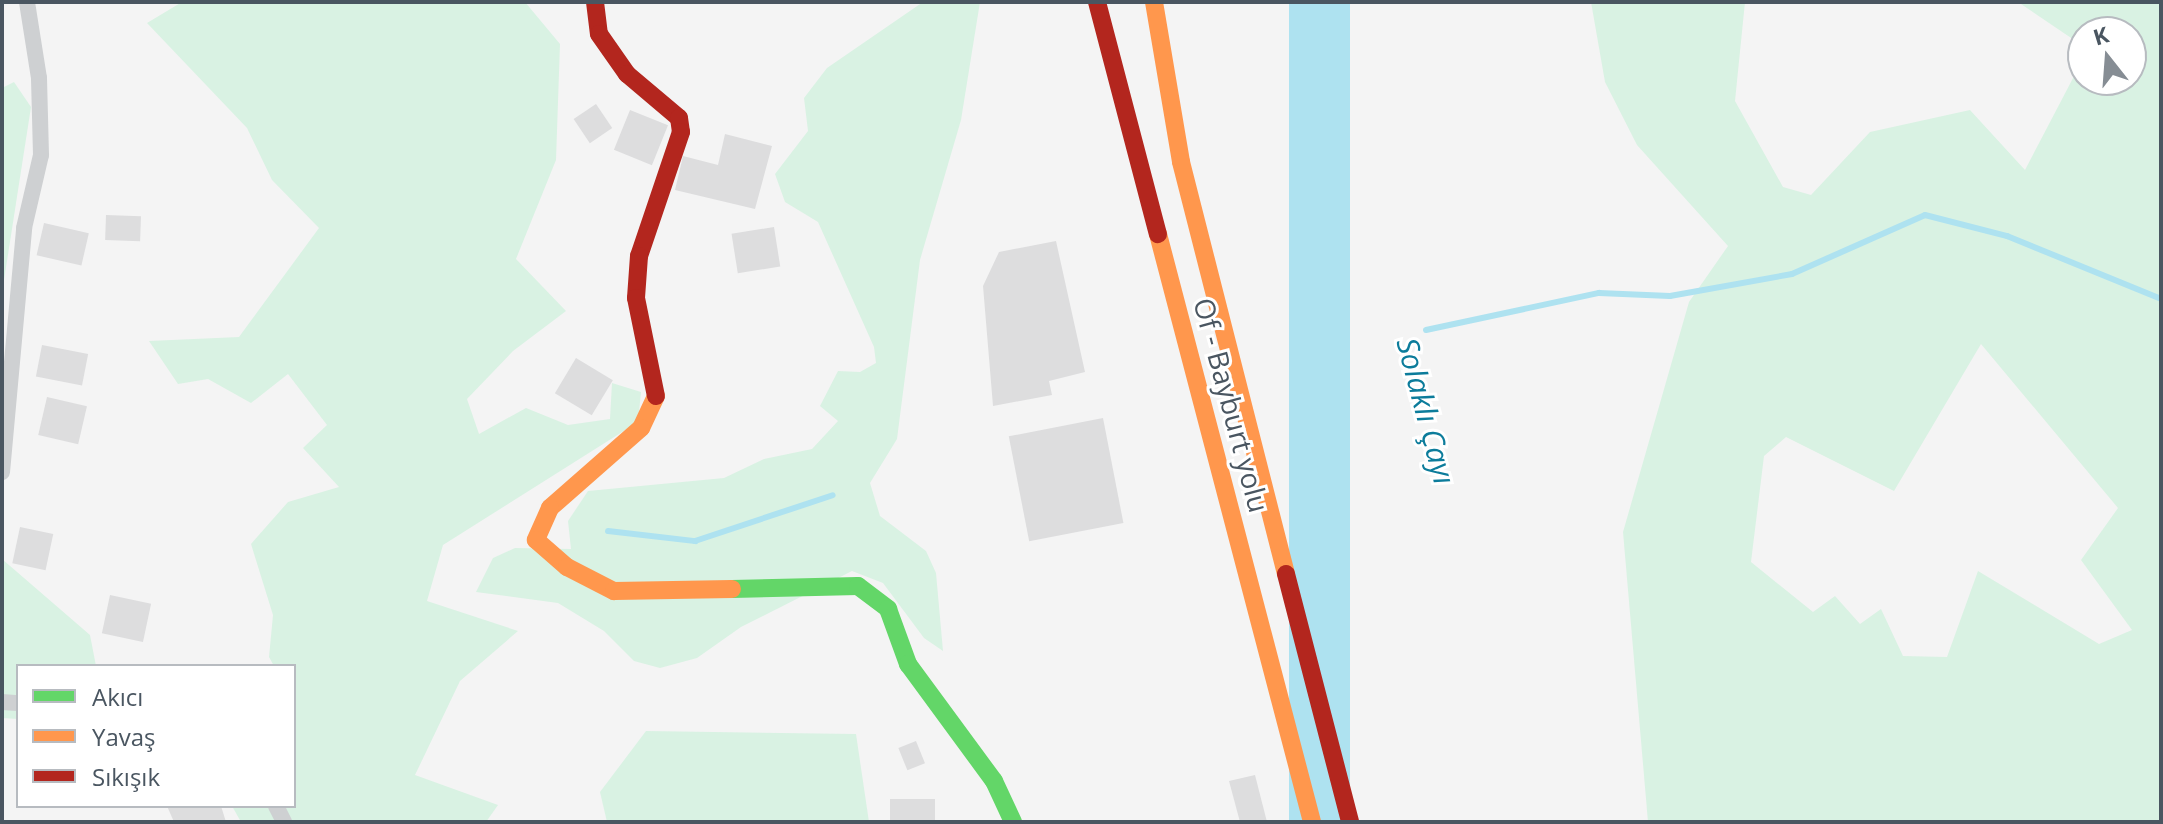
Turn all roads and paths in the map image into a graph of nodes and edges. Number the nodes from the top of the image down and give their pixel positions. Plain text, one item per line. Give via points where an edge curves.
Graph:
1 (27, 2) edge
2 (595, 2) edge
3 (1097, 2) edge
4 (1154, 2) edge
5 (2, 472) edge
6 (1013, 822) edge
7 (1312, 822) edge
8 (1350, 822) edge

1 - 5 street via 39,78 41,155 24,228
2 - 6 main road via 599,34 627,74 679,118 681,132 638,270 636,298 657,394 641,428 550,508 536,540 567,567 614,591 858,586 888,609 908,664 994,781
3 - 7 main road, Of - Bayburt yolu
4 - 8 main road, Of - Bayburt yolu via 1181,162

